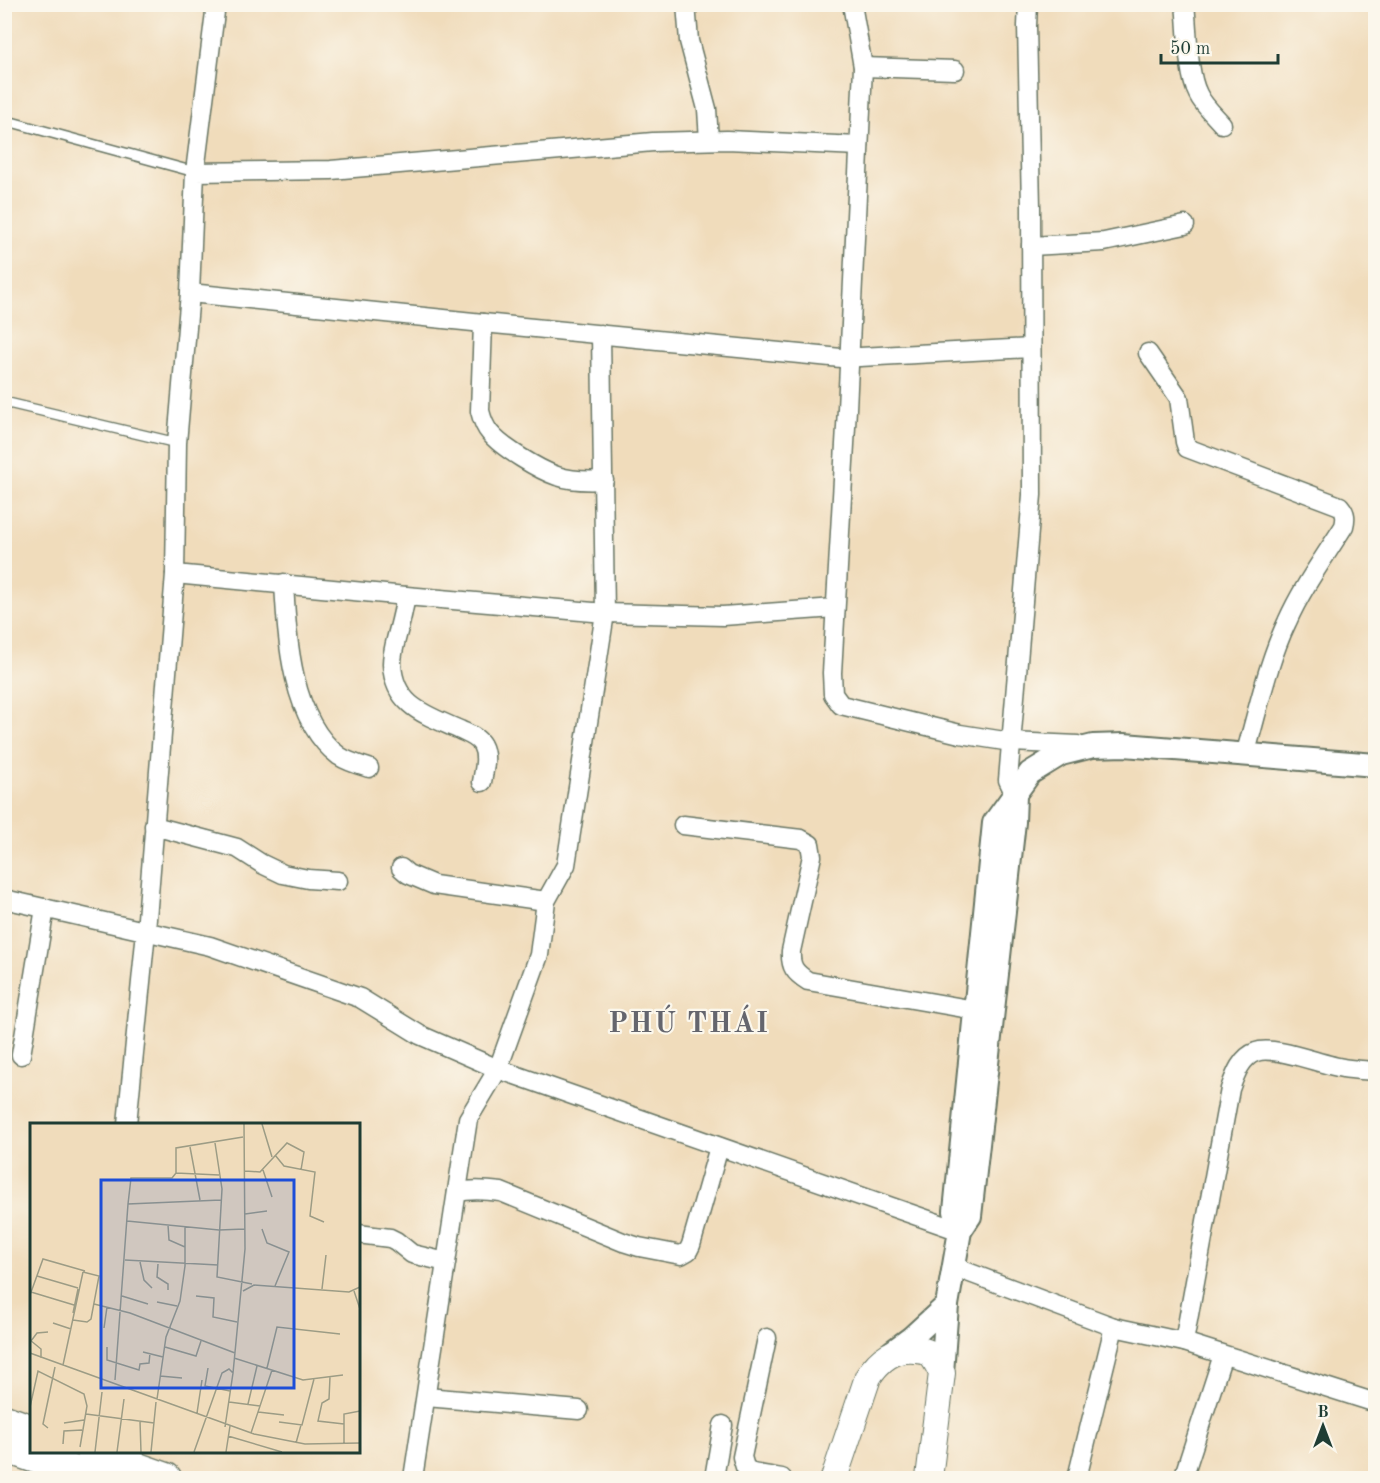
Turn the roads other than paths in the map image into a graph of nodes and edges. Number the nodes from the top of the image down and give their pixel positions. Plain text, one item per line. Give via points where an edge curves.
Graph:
1 (216, 4) edge
2 (686, 4) edge
3 (852, 4) edge
4 (1028, 4) edge
5 (1185, 4) edge
6 (863, 67) junction
7 (955, 69) dead end
8 (4, 120) edge
9 (1222, 124) dead end
10 (709, 140) junction
11 (859, 146) junction
12 (195, 172) junction
13 (1185, 225) dead end
14 (1031, 246) junction
15 (190, 293) junction
16 (483, 323) junction
17 (601, 334) junction
18 (1032, 348) junction
19 (1148, 353) dead end
20 (849, 356) junction
21 (4, 402) edge
22 (177, 443) junction
23 (604, 480) junction
24 (175, 574) junction
25 (284, 584) junction
26 (406, 596) junction
27 (835, 608) junction
28 (605, 613) junction
29 (1011, 742) junction
30 (1093, 746) junction
31 (1245, 755) junction
32 (1376, 765) edge
33 (369, 768) dead end
34 (482, 782) dead end
35 (1015, 795) junction
36 (682, 825) dead end
37 (154, 826) junction
38 (401, 868) dead end
39 (338, 881) dead end
40 (4, 899) edge
41 (546, 901) junction
42 (45, 908) junction
43 (146, 931) junction
44 (975, 1010) junction
45 (21, 1055) dead end
46 (498, 1069) junction
47 (1376, 1071) edge
48 (127, 1123) edge
49 (719, 1147) junction
50 (457, 1192) junction
51 (960, 1232) junction
52 (360, 1234) edge
53 (446, 1262) junction
54 (954, 1267) junction
55 (947, 1305) junction
56 (1114, 1327) junction
57 (767, 1338) dead end
58 (1184, 1342) junction
59 (892, 1353) junction
60 (1223, 1355) junction
61 (942, 1373) junction
62 (426, 1397) junction
63 (1376, 1403) edge
64 (579, 1410) dead end
65 (4, 1420) edge
66 (723, 1425) dead end
67 (30, 1429) edge
68 (4, 1446) edge
69 (95, 1453) edge
70 (838, 1467) edge
71 (94, 1479) edge
72 (166, 1479) edge
73 (413, 1479) edge
74 (714, 1479) edge
75 (782, 1479) edge
76 (929, 1479) edge
77 (1077, 1479) edge
78 (1183, 1479) edge

1 - 12 street
2 - 10 street via 689,41 707,109
3 - 6 street
4 - 14 street
5 - 9 street via 1194,84
6 - 7 street
6 - 11 street
8 - 12 lane
10 - 11 street
10 - 12 street via 331,170
11 - 20 street
12 - 15 street
13 - 14 street via 1104,242
14 - 18 street
15 - 16 street
15 - 22 street
16 - 17 street
16 - 23 street via 480,411 488,431 544,471 569,479
17 - 20 street
17 - 23 street
18 - 20 street
18 - 29 street via 1032,495
19 - 31 street via 1179,398 1187,448 1340,506 1346,518 1285,625
20 - 27 street
21 - 22 lane
22 - 24 street
23 - 28 street
24 - 25 street
24 - 37 street
25 - 26 street
25 - 33 street via 286,628 301,700 324,741 339,756
26 - 28 street
26 - 34 street via 392,655 393,674 400,692 416,710 482,744
27 - 28 street via 723,616
27 - 29 street via 833,694 841,705 960,734
28 - 41 street via 566,865
29 - 30 street
29 - 35 street via 1008,780
30 - 31 street
30 - 35 street via 1061,754 1030,773
31 - 32 street
35 - 44 street via 994,823
35 - 51 street via 970,1216
36 - 44 street via 801,839 810,844 812,856 790,960 799,976 808,981
37 - 39 street via 237,848 283,874
37 - 43 street
38 - 41 street via 434,885
40 - 42 street
41 - 46 street via 540,955
42 - 43 street
42 - 45 street
43 - 46 street via 210,946 360,998 420,1035
43 - 48 street
44 - 51 street via 955,1211
46 - 49 street
46 - 50 street via 468,1119
47 - 58 street via 1343,1068 1266,1050 1246,1058 1230,1089
49 - 50 street via 691,1245 681,1255 623,1242 501,1192
49 - 51 street
50 - 53 street
51 - 54 street
52 - 53 street via 390,1238 412,1254
53 - 62 street
54 - 55 street
54 - 56 street
55 - 59 street
55 - 61 street
56 - 58 street
56 - 77 street
57 - 75 street via 742,1457 752,1473
58 - 60 street
59 - 61 main road via 928,1353
59 - 70 main road via 868,1377
60 - 63 street
60 - 78 street
61 - 76 main road
62 - 64 street
62 - 73 street
65 - 67 highway
66 - 74 street
68 - 71 highway
69 - 72 highway

